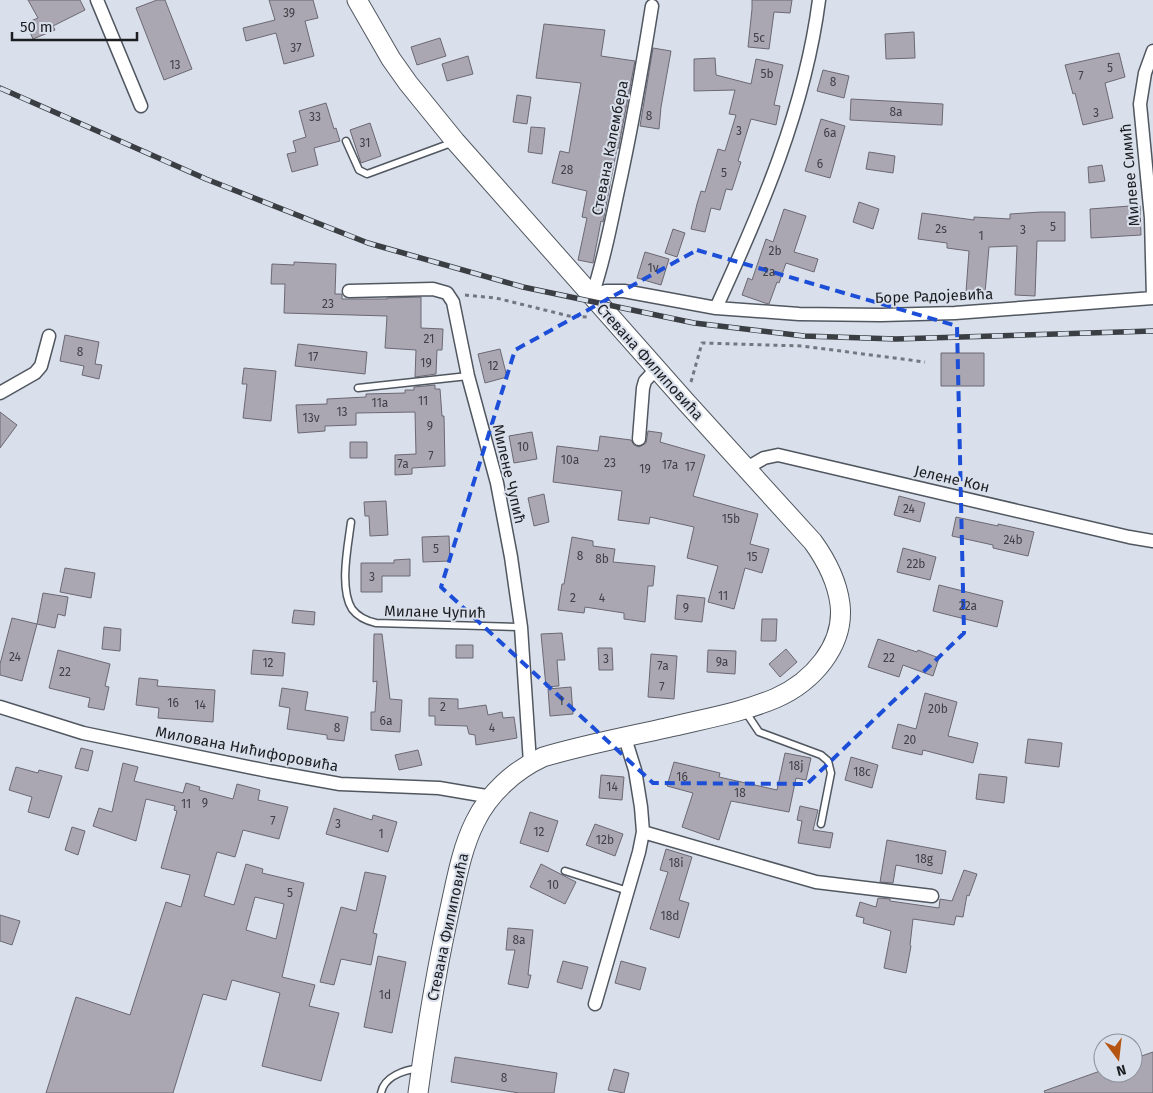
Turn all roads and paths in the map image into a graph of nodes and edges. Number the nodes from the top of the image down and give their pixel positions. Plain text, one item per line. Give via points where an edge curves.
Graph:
1 (97, 0) edge
2 (357, 0) edge
3 (819, 0) edge
4 (652, 6) dead end
5 (1153, 51) edge
6 (1147, 91) edge
7 (141, 106) dead end
8 (346, 141) dead end
9 (455, 141) junction
10 (1151, 200) edge
11 (350, 291) dead end
12 (447, 293) junction
13 (592, 296) junction
14 (1153, 298) edge
15 (716, 308) junction
16 (609, 316) junction
17 (49, 336) dead end
18 (925, 362) dead end
19 (656, 369) junction
20 (468, 376) junction
21 (358, 388) dead end
22 (0, 393) edge
23 (686, 402) junction
24 (639, 439) dead end
25 (747, 468) junction
26 (351, 522) dead end
27 (1153, 541) edge
28 (521, 627) junction
29 (0, 708) edge
30 (744, 710) junction
31 (624, 738) junction
32 (530, 763) junction
33 (492, 797) junction
34 (822, 824) dead end
35 (643, 832) junction
36 (565, 871) dead end
37 (628, 891) junction
38 (932, 896) dead end
39 (595, 1004) dead end
40 (421, 1068) junction
41 (380, 1093) edge
42 (418, 1093) edge

1 - 7 street
2 - 9 main road, Стевана Филиповића via 391,59
3 - 15 street via 813,38 789,131 748,238
4 - 13 street, Стевана Калембера via 621,178
5 - 6 street, Милеве Симић via 1145,73
6 - 10 street, Милеве Симић via 1140,104
8 - 9 lane via 359,170 367,174
9 - 13 main road, Стевана Филиповића
10 - 14 street, Милеве Симић
11 - 12 street via 433,288
12 - 16 path via 496,298 569,316
12 - 20 street, Милене Чупић via 453,302
13 - 15 street, Боре Радојевића via 606,291 624,291
13 - 16 main road, Стевана Филиповића
14 - 15 street, Боре Радојевића via 955,313 799,314
16 - 19 main road, Стевана Филиповића
17 - 22 street via 41,366 35,373
18 - 23 path via 802,346 702,343
19 - 23 main road, Стевана Филиповића
19 - 24 street via 643,388
20 - 21 lane
20 - 28 street, Милене Чупић via 497,483
23 - 25 main road, Стевана Филиповића
25 - 27 street, Јелене Кон via 764,458 778,455
25 - 30 main road, Стевана Филиповића via 813,542 835,582 840,604 839,628 819,668 777,698
26 - 28 lane, Милане Чупић via 346,590 352,609 365,620 376,623
28 - 32 street, Милене Чупић
29 - 33 street, Милована Нићифоровића via 83,733 268,771 340,784 439,788
30 - 31 main road, Стевана Филиповића
30 - 34 lane via 759,732 821,755 828,761 831,773
31 - 32 main road, Стевана Филиповића via 559,752
31 - 35 street via 635,770
32 - 33 main road, Стевана Филиповића
33 - 40 main road, Стевана Филиповића via 476,820 464,848 443,941
35 - 37 street
35 - 38 street via 816,882
36 - 37 lane
37 - 39 street
40 - 41 lane via 404,1070 393,1077
40 - 42 main road, Стевана Филиповића

